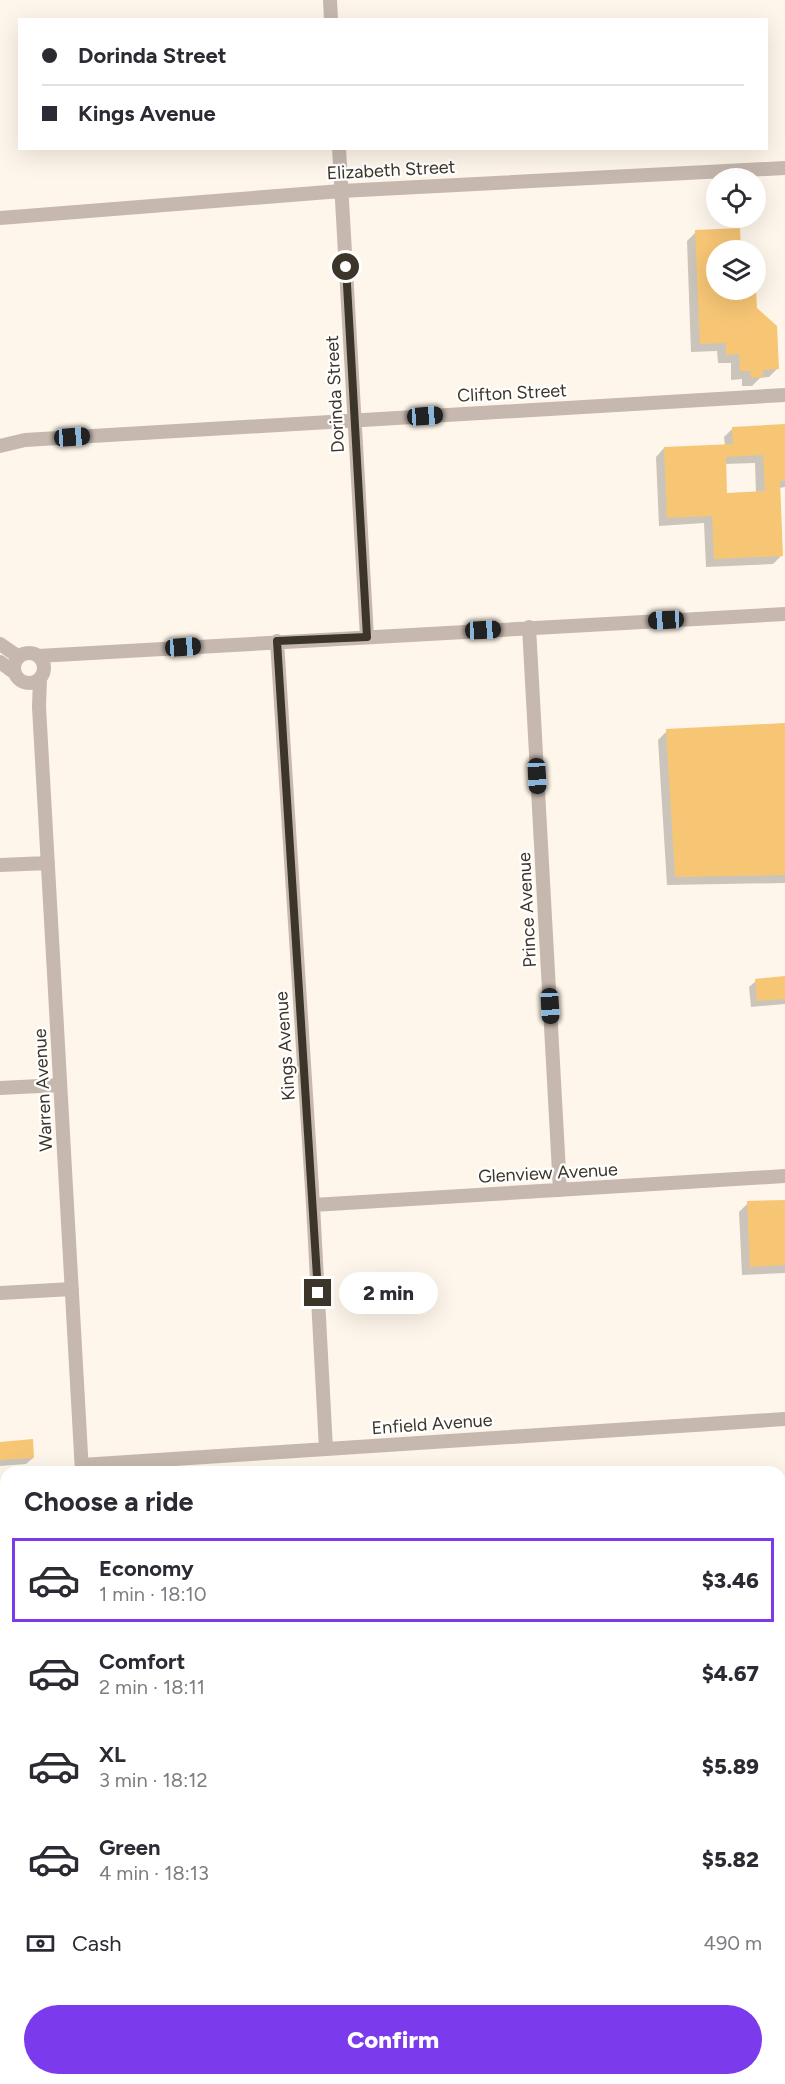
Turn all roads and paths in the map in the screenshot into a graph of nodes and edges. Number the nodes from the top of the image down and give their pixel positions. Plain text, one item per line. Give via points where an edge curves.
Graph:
1 (330, 0) edge
2 (331, 18) edge
3 (339, 150) edge
4 (785, 168) edge
5 (341, 191) junction
6 (0, 218) edge
7 (785, 395) edge
8 (355, 420) junction
9 (0, 436) edge
10 (25, 440) junction
11 (0, 446) edge
12 (785, 614) edge
13 (529, 627) junction
14 (367, 637) junction
15 (277, 641) junction
16 (0, 644) edge
17 (66, 655) junction
18 (19, 657) junction
19 (38, 657) junction
20 (0, 662) edge
21 (41, 675) junction
22 (19, 677) junction
23 (39, 707) junction
24 (48, 863) junction
25 (0, 865) edge
26 (60, 1085) junction
27 (0, 1088) edge
28 (785, 1176) edge
29 (560, 1190) junction
30 (313, 1204) junction
31 (72, 1289) junction
32 (0, 1293) edge
33 (785, 1419) edge
34 (326, 1449) junction
35 (82, 1466) edge
36 (108, 1466) edge

1 - 2 street
3 - 5 street, Dorinda Street
4 - 5 street, Elizabeth Street
5 - 6 street, Elizabeth Street
5 - 8 street, Dorinda Street
7 - 8 street, Clifton Street
8 - 10 street, Clifton Street
8 - 14 street, Dorinda Street
9 - 10 street, Clifton Street
10 - 11 street, Clifton Street
12 - 13 street
13 - 14 street
13 - 29 street, Prince Avenue
14 - 15 street
15 - 17 street
15 - 30 street, Kings Avenue
16 - 18 street
17 - 19 street
17 - 21 street
18 - 19 street via 28,653
18 - 22 street via 14,667
19 - 21 street via 43,666
20 - 22 street, Warren Avenue
21 - 22 street via 29,683
21 - 23 street, Warren Avenue
22 - 23 street, Warren Avenue
23 - 24 street, Warren Avenue
24 - 25 street
24 - 26 street, Warren Avenue
26 - 27 street
26 - 31 street, Warren Avenue
28 - 29 street, Glenview Avenue
29 - 30 street, Glenview Avenue
30 - 34 street, Kings Avenue
31 - 32 street
31 - 35 street, Warren Avenue
33 - 34 street, Enfield Avenue
34 - 36 street, Enfield Avenue

